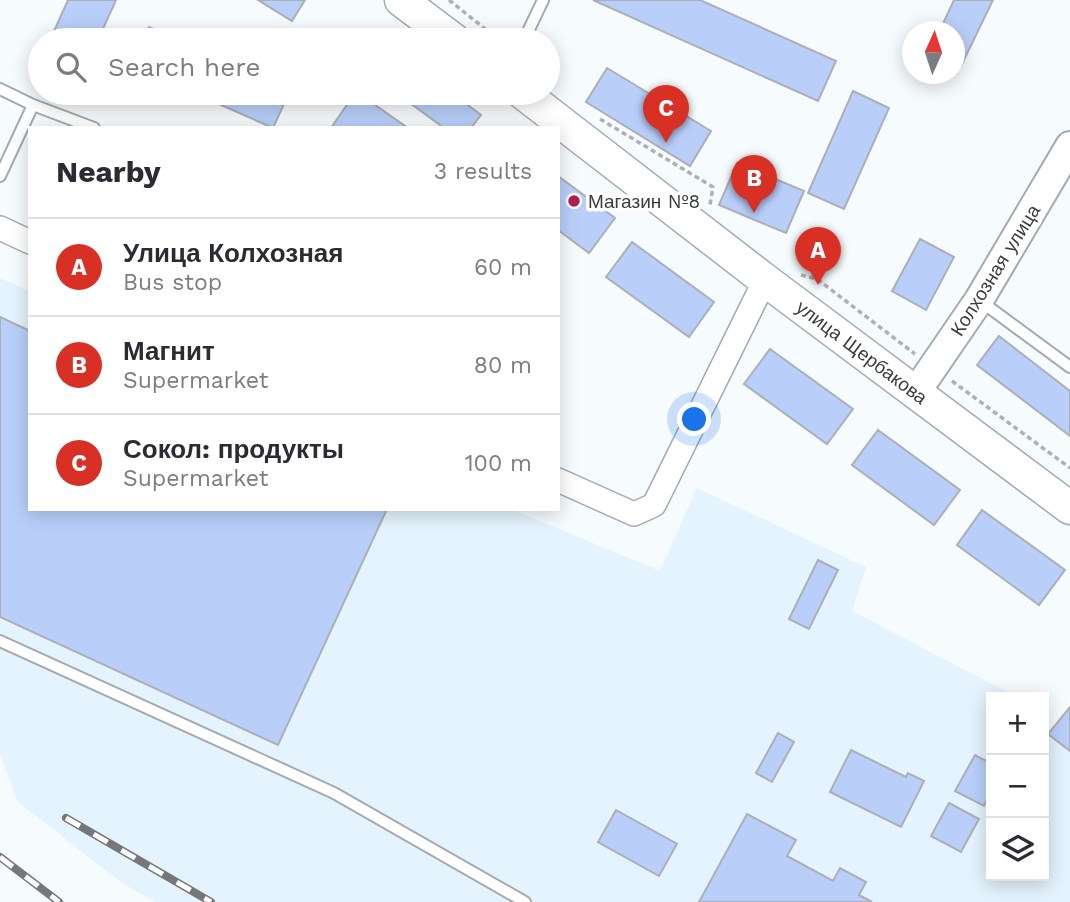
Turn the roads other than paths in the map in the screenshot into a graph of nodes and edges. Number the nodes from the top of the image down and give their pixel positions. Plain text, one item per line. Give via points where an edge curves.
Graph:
1 (401, 0) edge
2 (543, 0) edge
3 (438, 28) edge
4 (530, 28) edge
5 (0, 89) edge
6 (28, 103) edge
7 (33, 105) joint
8 (540, 105) edge
9 (89, 126) edge
10 (1070, 146) edge
11 (0, 176) edge
12 (0, 228) edge
13 (28, 241) edge
14 (778, 276) junction
15 (979, 300) junction
16 (1070, 367) edge
17 (924, 380) junction
18 (560, 481) edge
19 (1070, 508) edge
20 (0, 641) edge
21 (525, 902) edge

1 - 3 main road
2 - 4 lane
5 - 6 lane
7 - 9 lane
7 - 11 lane
8 - 14 main road, улица Щербакова
10 - 15 street, Колхозная улица
12 - 13 street
14 - 17 main road, улица Щербакова
14 - 18 street via 654,505 634,514
15 - 16 lane
15 - 17 street, Колхозная улица
17 - 19 main road, улица Щербакова
20 - 21 lane via 334,793

